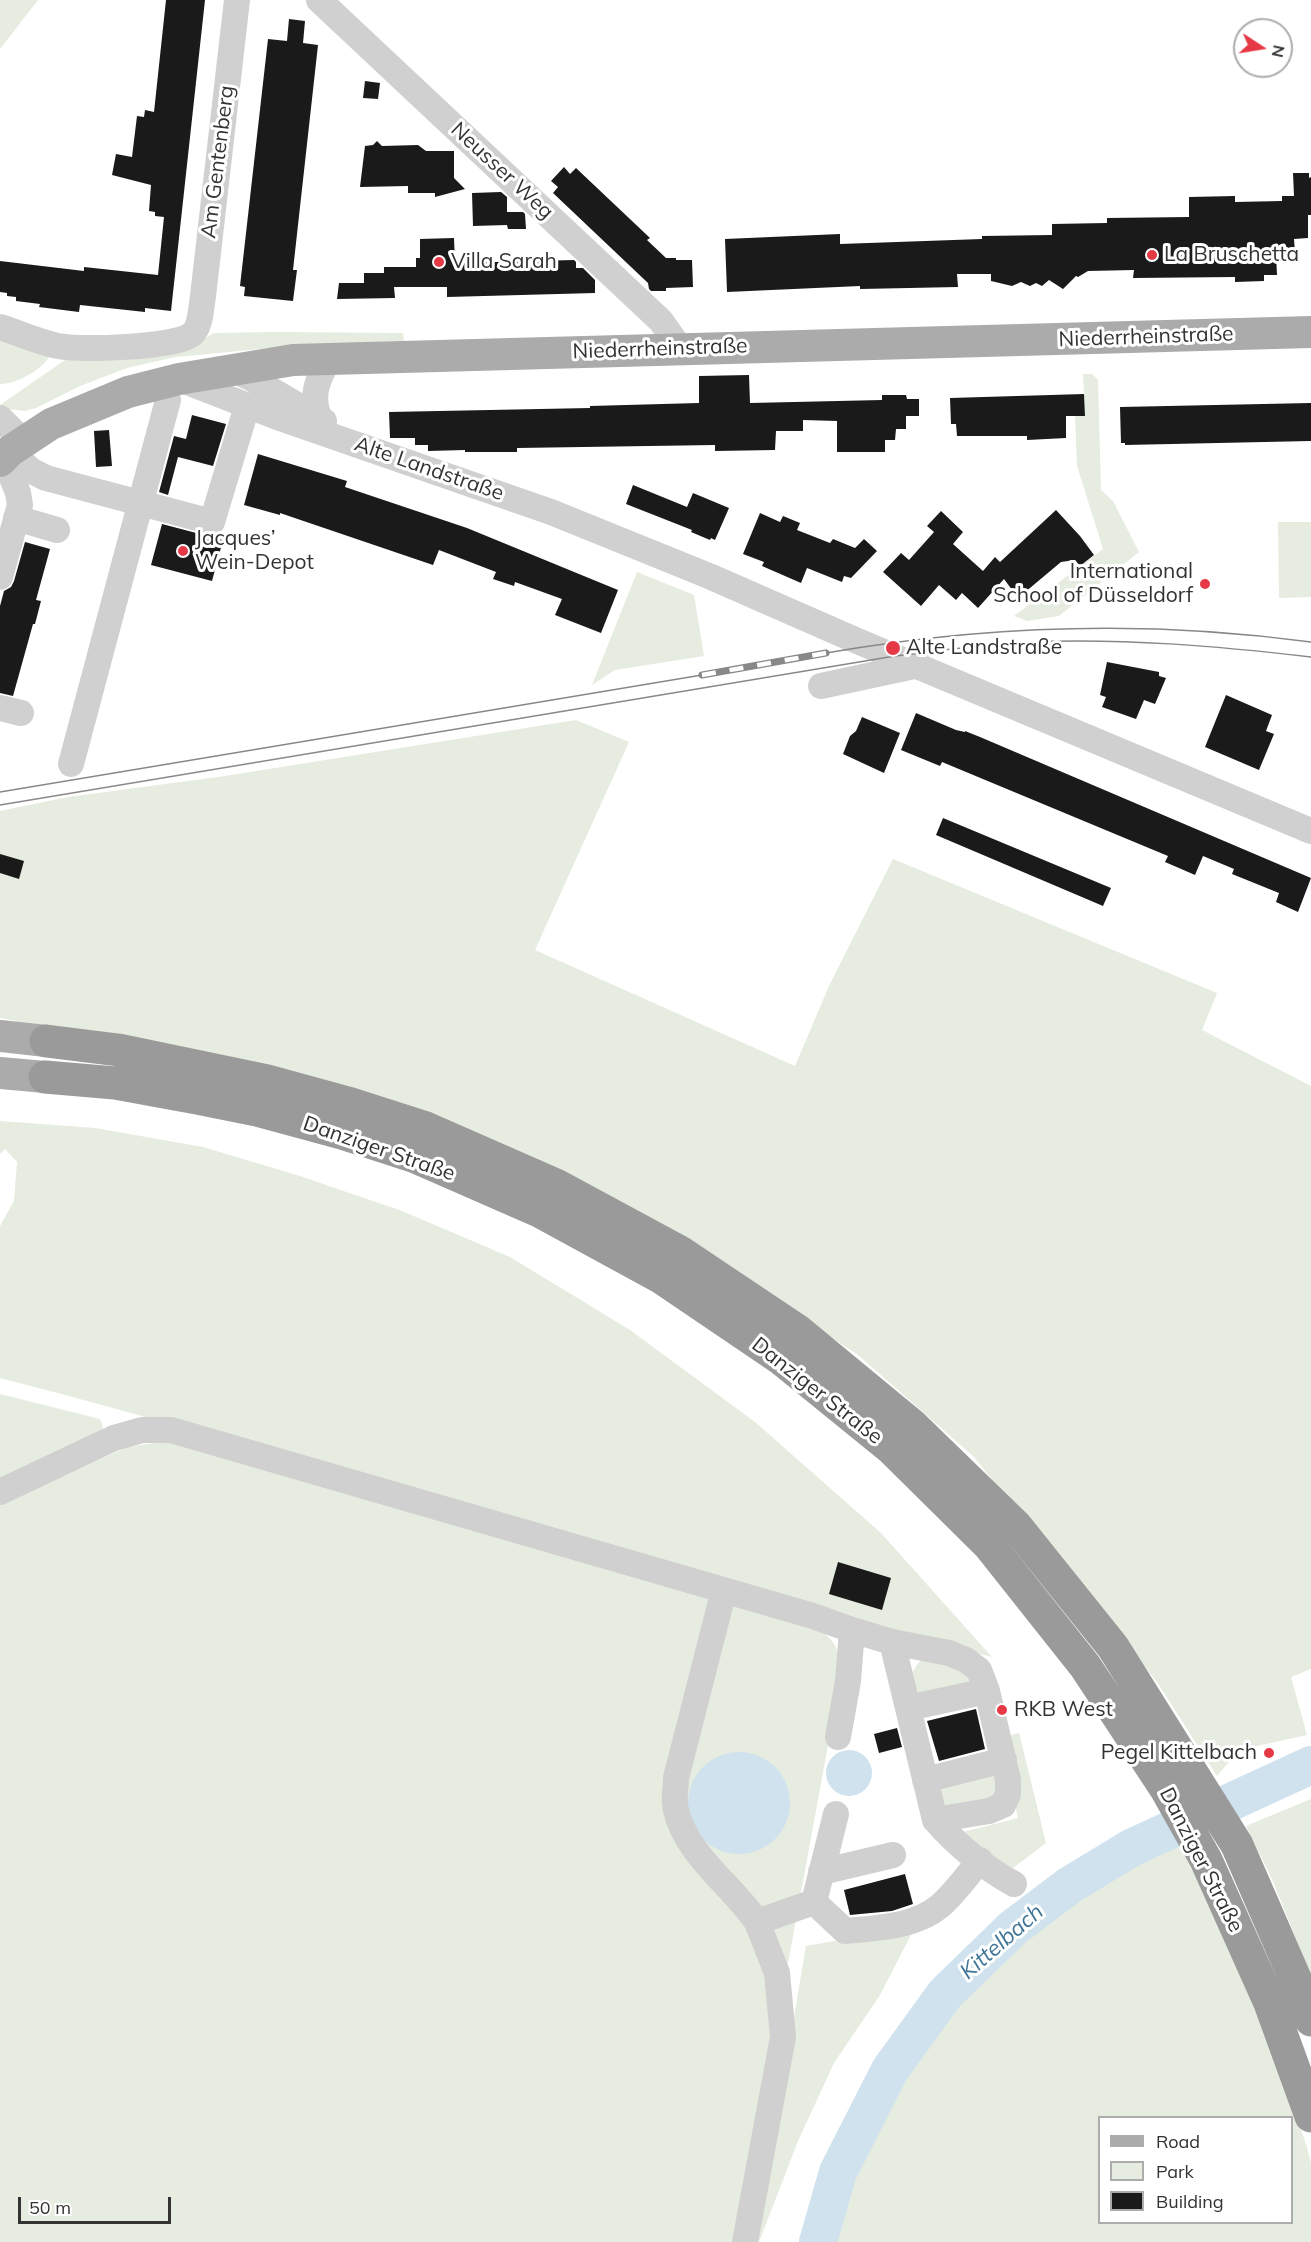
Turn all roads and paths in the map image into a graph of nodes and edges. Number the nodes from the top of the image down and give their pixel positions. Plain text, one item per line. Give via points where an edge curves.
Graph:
1 (237, 0) edge
2 (319, 0) edge
3 (0, 327) edge
4 (1311, 332) edge
5 (680, 348) junction
6 (329, 359) junction
7 (235, 371) junction
8 (174, 389) junction
9 (247, 406) junction
10 (319, 417) junction
11 (0, 418) edge
12 (344, 440) junction
13 (10, 453) edge
14 (139, 503) junction
15 (16, 518) junction
16 (57, 530) dead end
17 (0, 578) edge
18 (919, 665) junction
19 (821, 686) dead end
20 (72, 764) dead end
21 (1311, 831) edge
22 (0, 1036) edge
23 (46, 1041) joint
24 (0, 1073) edge
25 (45, 1077) joint
26 (0, 1492) edge
27 (724, 1590) junction
28 (852, 1630) junction
29 (892, 1642) junction
30 (987, 1691) junction
31 (908, 1708) junction
32 (838, 1737) dead end
33 (1004, 1760) junction
34 (926, 1780) junction
35 (1181, 1783) junction
36 (836, 1814) dead end
37 (935, 1820) junction
38 (893, 1855) dead end
39 (980, 1860) junction
40 (821, 1872) junction
41 (1014, 1884) dead end
42 (814, 1902) junction
43 (757, 1922) junction
44 (1311, 2020) edge
45 (1311, 2116) edge
46 (745, 2242) edge

1 - 3 street, Am Gentenberg via 198,325 191,336 169,342 92,348 56,345
2 - 5 street, Neusser Weg via 661,321
4 - 5 main road, Niederrheinstraße
5 - 6 main road, Niederrheinstraße
6 - 7 main road, Niederrheinstraße via 294,360
6 - 10 street via 316,387 314,405
7 - 8 main road, Niederrheinstraße
7 - 10 street, Alte Landstraße
8 - 9 street, Alte Landstraße
8 - 13 main road, Niederrheinstraße via 128,392 51,424
8 - 14 street
9 - 12 street, Alte Landstraße
9 - 14 street via 212,522
10 - 12 street, Alte Landstraße
11 - 13 street
12 - 18 street, Alte Landstraße via 551,512
13 - 14 street via 46,478
13 - 15 street via 20,506
14 - 20 street
15 - 16 street
15 - 17 street
18 - 19 street
18 - 21 street, Alte Landstraße
22 - 23 main road, Danziger Straße
23 - 35 highway, Danziger Straße via 118,1050 256,1078 426,1128 556,1185 680,1251 807,1339 914,1426 1016,1526 1113,1647
24 - 25 main road, Danziger Straße
25 - 35 highway, Danziger Straße via 115,1083 257,1110 413,1156 541,1212 662,1278 780,1358 883,1442 989,1545
26 - 27 street via 114,1438 142,1430 171,1430
27 - 28 street
27 - 43 street via 676,1778 675,1808 683,1833
28 - 29 street
28 - 32 street
29 - 30 street via 966,1660 979,1670
29 - 31 street
30 - 31 street
30 - 33 street
31 - 34 street
33 - 34 street
33 - 37 street via 1008,1794 1003,1805
34 - 37 street
35 - 44 highway, Danziger Straße via 1237,1845
35 - 45 highway, Danziger Straße via 1206,1860 1270,2003
36 - 40 street
37 - 39 street
38 - 40 street
39 - 41 street
39 - 42 street via 938,1908 883,1927 845,1931
40 - 42 street
42 - 43 street
43 - 46 street via 777,1973 783,2037

